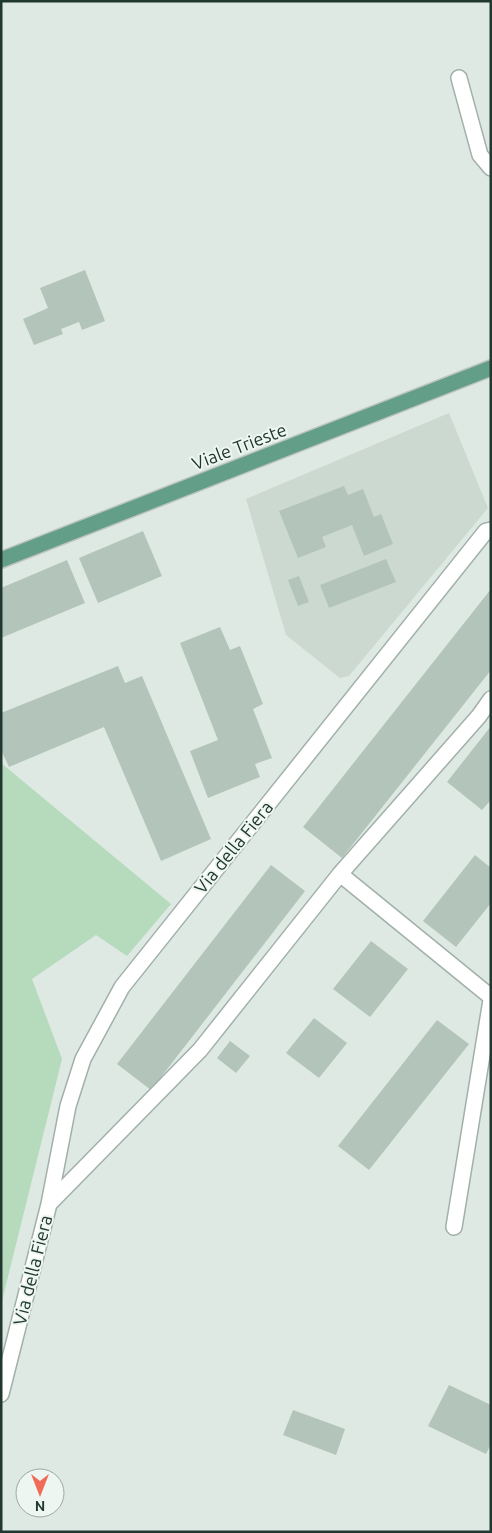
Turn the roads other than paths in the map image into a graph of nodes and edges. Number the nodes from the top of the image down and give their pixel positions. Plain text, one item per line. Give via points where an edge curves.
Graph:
1 (459, 78) dead end
2 (491, 168) edge
3 (491, 368) edge
4 (491, 530) edge
5 (1, 560) edge
6 (491, 698) edge
7 (340, 874) junction
8 (491, 998) edge
9 (49, 1204) junction
10 (454, 1227) dead end
11 (1, 1394) edge

1 - 2 street via 480,155
3 - 5 main road, Viale Trieste
4 - 9 street, Via della Fiera via 486,531 122,987 83,1060 68,1106
6 - 7 street, Via della Fiera via 479,716
7 - 8 street
7 - 9 street, Via della Fiera via 200,1050
8 - 10 street
9 - 11 street, Via della Fiera

